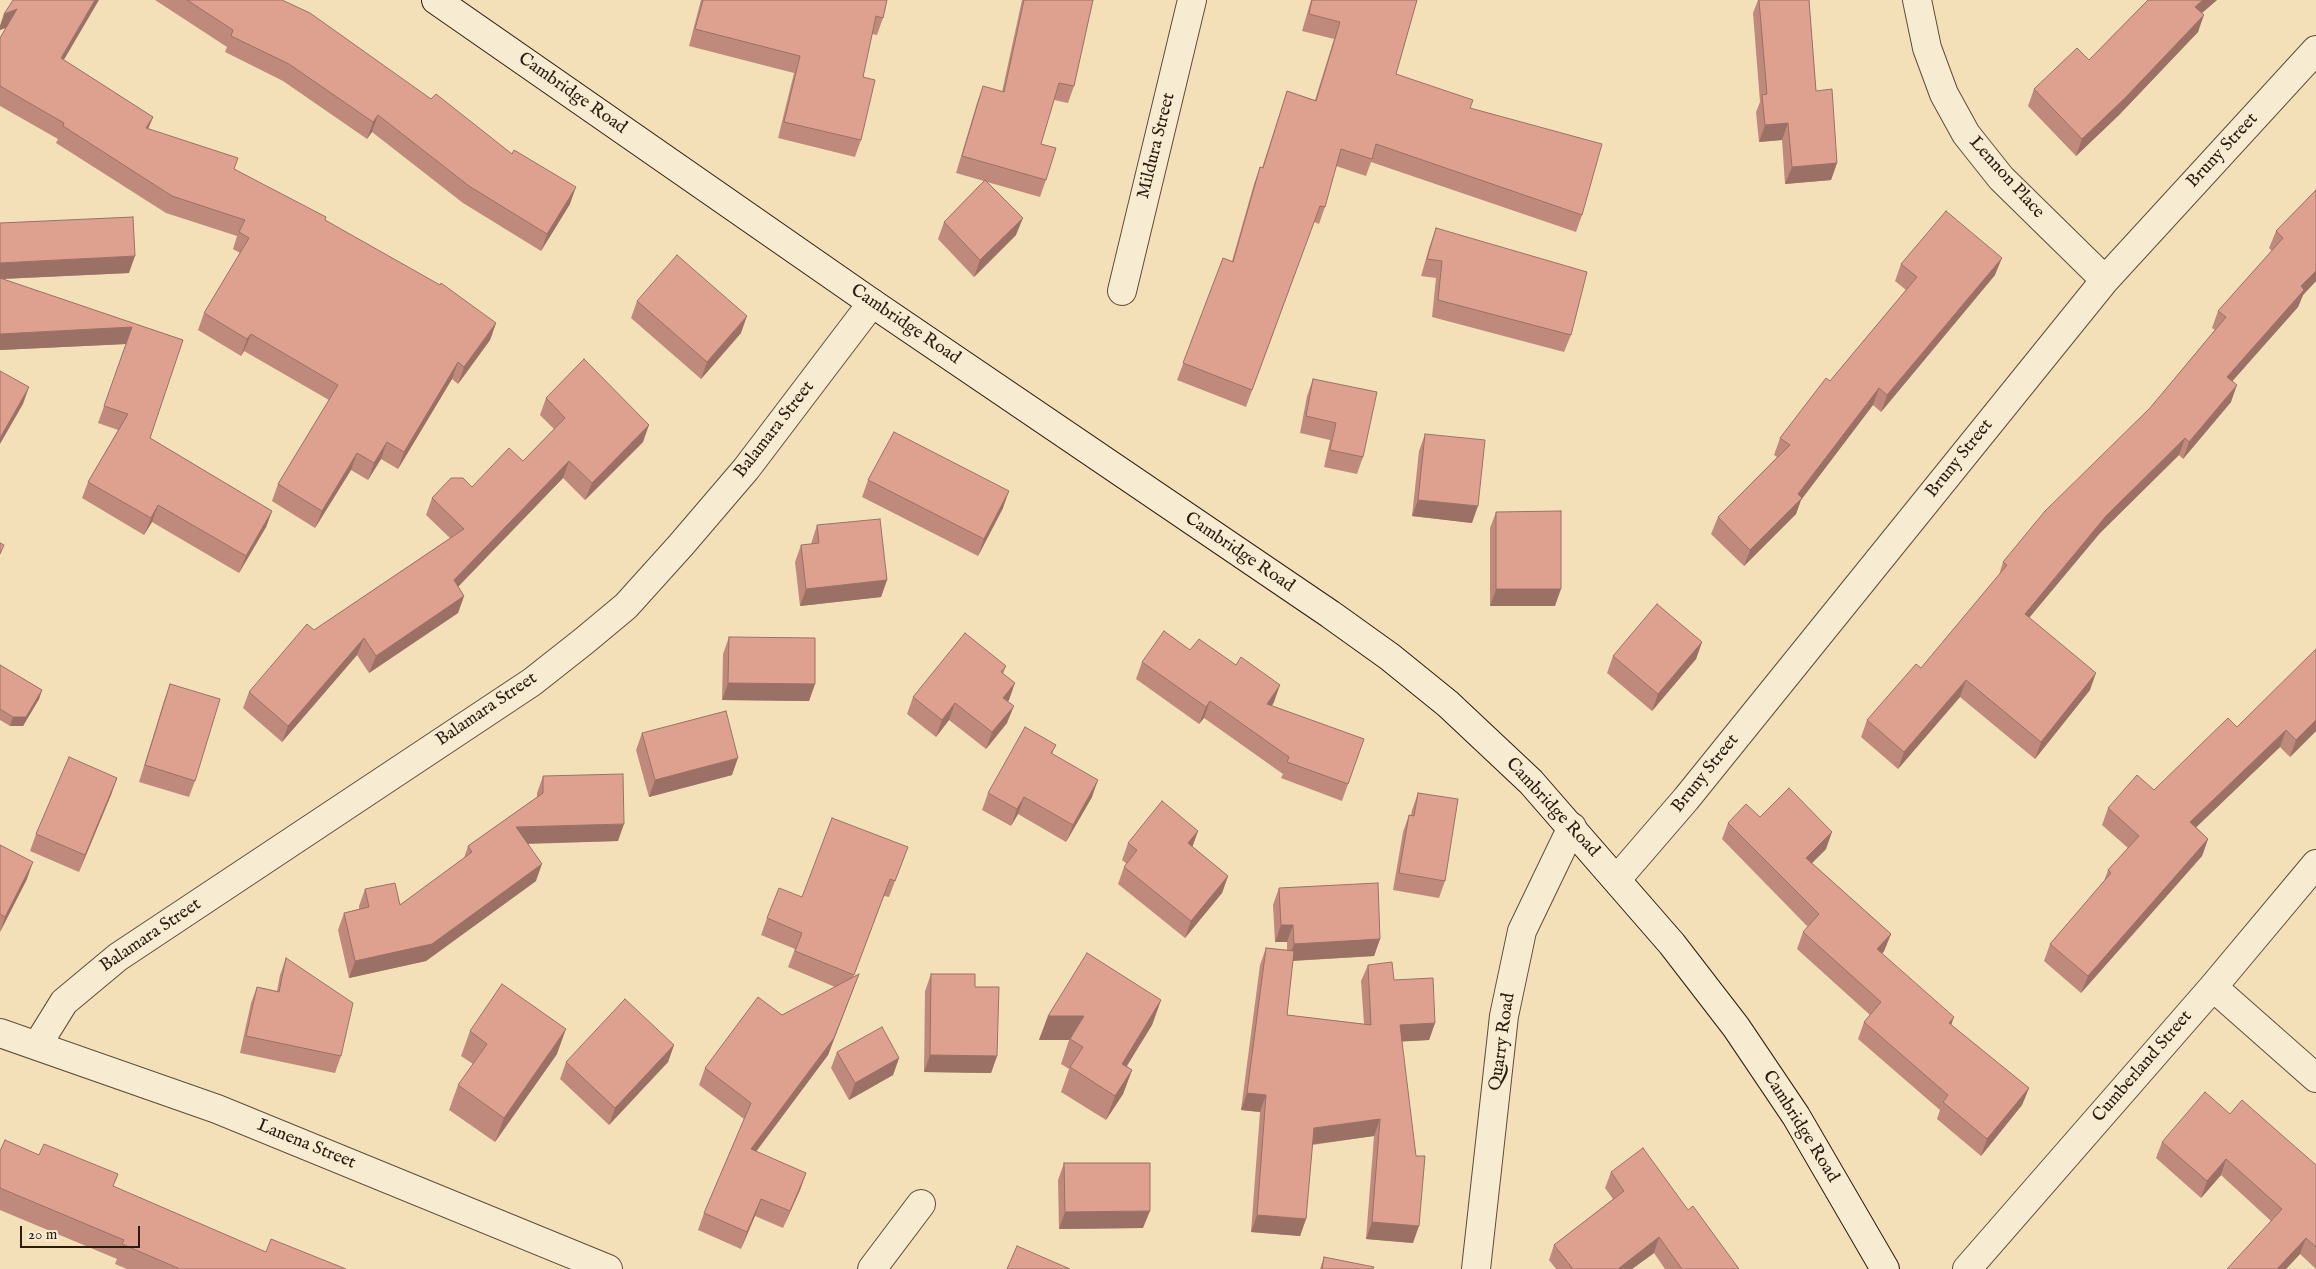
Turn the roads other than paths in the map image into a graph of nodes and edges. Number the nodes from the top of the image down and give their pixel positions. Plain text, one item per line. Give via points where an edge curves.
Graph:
1 (436, 0) edge
2 (1192, 0) edge
3 (1917, 0) edge
4 (2316, 50) edge
5 (2105, 280) junction
6 (1122, 291) dead end
7 (872, 303) junction
8 (1572, 827) junction
9 (2316, 864) edge
10 (1617, 879) junction
11 (2213, 987) junction
12 (0, 1033) edge
13 (38, 1044) junction
14 (2316, 1078) edge
15 (921, 1204) dead end
16 (608, 1269) edge
17 (872, 1269) edge
18 (1476, 1269) edge
19 (1885, 1269) edge
20 (1967, 1269) edge

1 - 7 street, Cambridge Road
2 - 6 street, Mildura Street
3 - 5 street, Lennon Place via 1927,48 1944,94 1966,134 2001,178
4 - 5 street, Bruny Street
5 - 10 street, Bruny Street via 1686,799
7 - 8 street, Cambridge Road via 1390,657 1448,704 1531,782
7 - 13 street, Balamara Street via 746,469 626,606 532,682 118,957 64,1002
8 - 10 street, Cambridge Road
8 - 18 street, Quarry Road via 1522,931 1504,1016
9 - 11 street, Cumberland Street
10 - 19 street, Cambridge Road via 1736,1027 1796,1116
11 - 14 street
11 - 20 street, Cumberland Street
12 - 13 street, Lanena Street
13 - 16 street, Lanena Street via 217,1108
15 - 17 street

